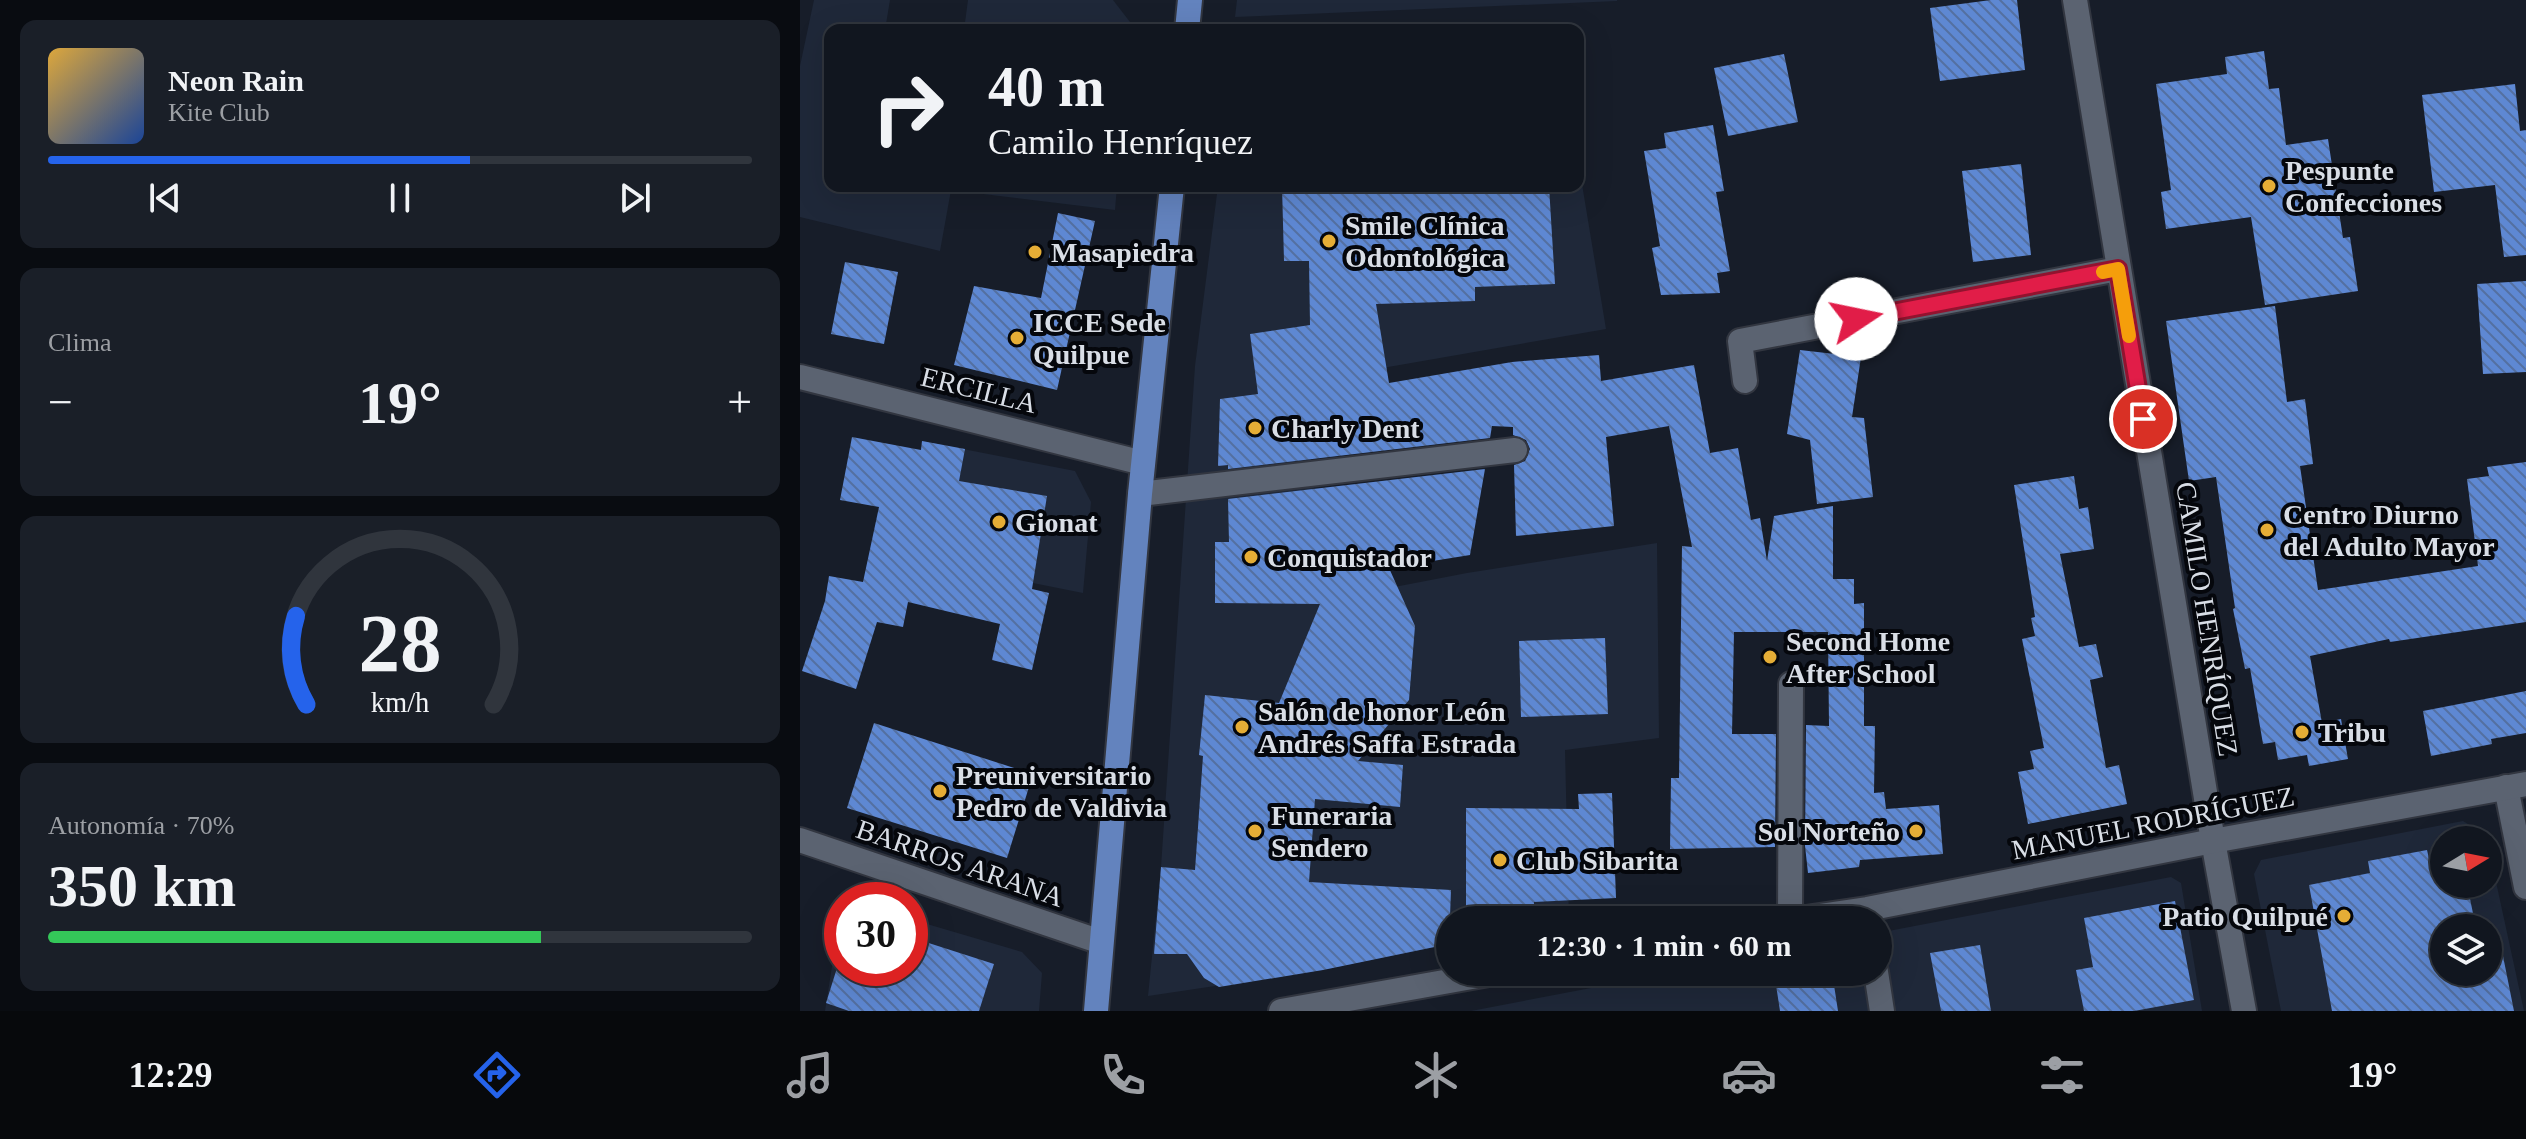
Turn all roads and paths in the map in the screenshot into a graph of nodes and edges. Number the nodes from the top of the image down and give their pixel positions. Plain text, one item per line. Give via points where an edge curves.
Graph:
1 (1190, 0) edge
2 (2075, 0) edge
3 (1188, 24) edge
4 (1171, 192) edge
5 (2118, 269) junction
6 (800, 377) edge
7 (1745, 381) dead end
8 (1515, 450) dead end
9 (1143, 463) junction
10 (1140, 494) junction
11 (1791, 684) dead end
12 (2516, 786) edge
13 (800, 840) edge
14 (2213, 841) junction
15 (2526, 887) edge
16 (1791, 906) edge
17 (1892, 910) edge
18 (1101, 942) junction
19 (1436, 983) edge
20 (1878, 986) edge
21 (1096, 1011) edge
22 (1281, 1011) edge
23 (1882, 1011) edge
24 (2244, 1011) edge

1 - 3 main road
2 - 5 street, CAMILO HENRÍQUEZ
4 - 9 main road
5 - 7 street via 1740,341
5 - 14 street, CAMILO HENRÍQUEZ
6 - 9 street, ERCILLA
8 - 10 street
9 - 10 main road
10 - 18 main road
11 - 16 street
12 - 14 street, MANUEL RODRÍGUEZ
12 - 15 street
13 - 18 street, BARROS ARANA
14 - 17 street, MANUEL RODRÍGUEZ
14 - 24 street, CAMILO HENRÍQUEZ
18 - 21 main road
19 - 22 street
20 - 23 street

